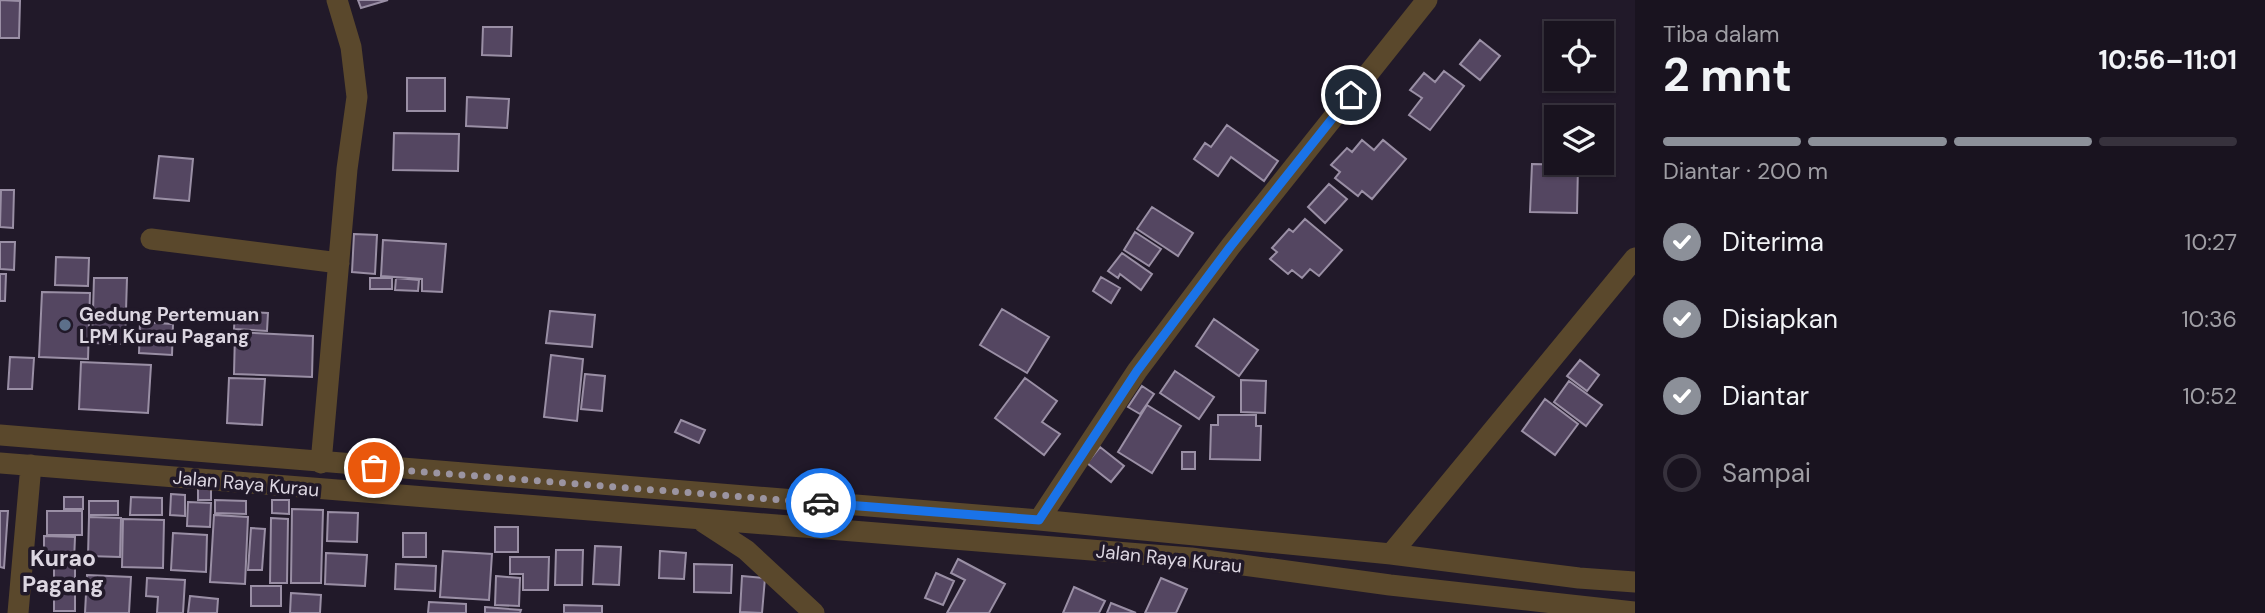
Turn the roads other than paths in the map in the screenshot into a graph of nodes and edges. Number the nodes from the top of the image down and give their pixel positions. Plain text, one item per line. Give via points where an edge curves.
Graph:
1 (337, 0) edge
2 (1427, 0) edge
3 (151, 239) dead end
4 (1635, 258) edge
5 (339, 263) junction
6 (0, 435) edge
7 (0, 463) edge
8 (321, 463) junction
9 (31, 466) junction
10 (1039, 520) junction
11 (701, 521) junction
12 (1391, 554) junction
13 (1635, 582) edge
14 (1635, 612) edge
15 (18, 613) edge
16 (814, 613) edge

1 - 5 street via 351,47 357,97
2 - 10 street via 1137,371
3 - 5 street
4 - 12 street
5 - 8 street
6 - 8 street, Jalan Raya Kurau
7 - 9 street, Jalan Raya Kurau
8 - 10 street, Jalan Raya Kurau
9 - 11 street, Jalan Raya Kurau
9 - 15 street
10 - 12 street, Jalan Raya Kurau
11 - 14 street, Jalan Raya Kurau via 1191,558
11 - 16 street, Jalan Raya Kurau via 746,550
12 - 13 street, Jalan Raya Kurau

